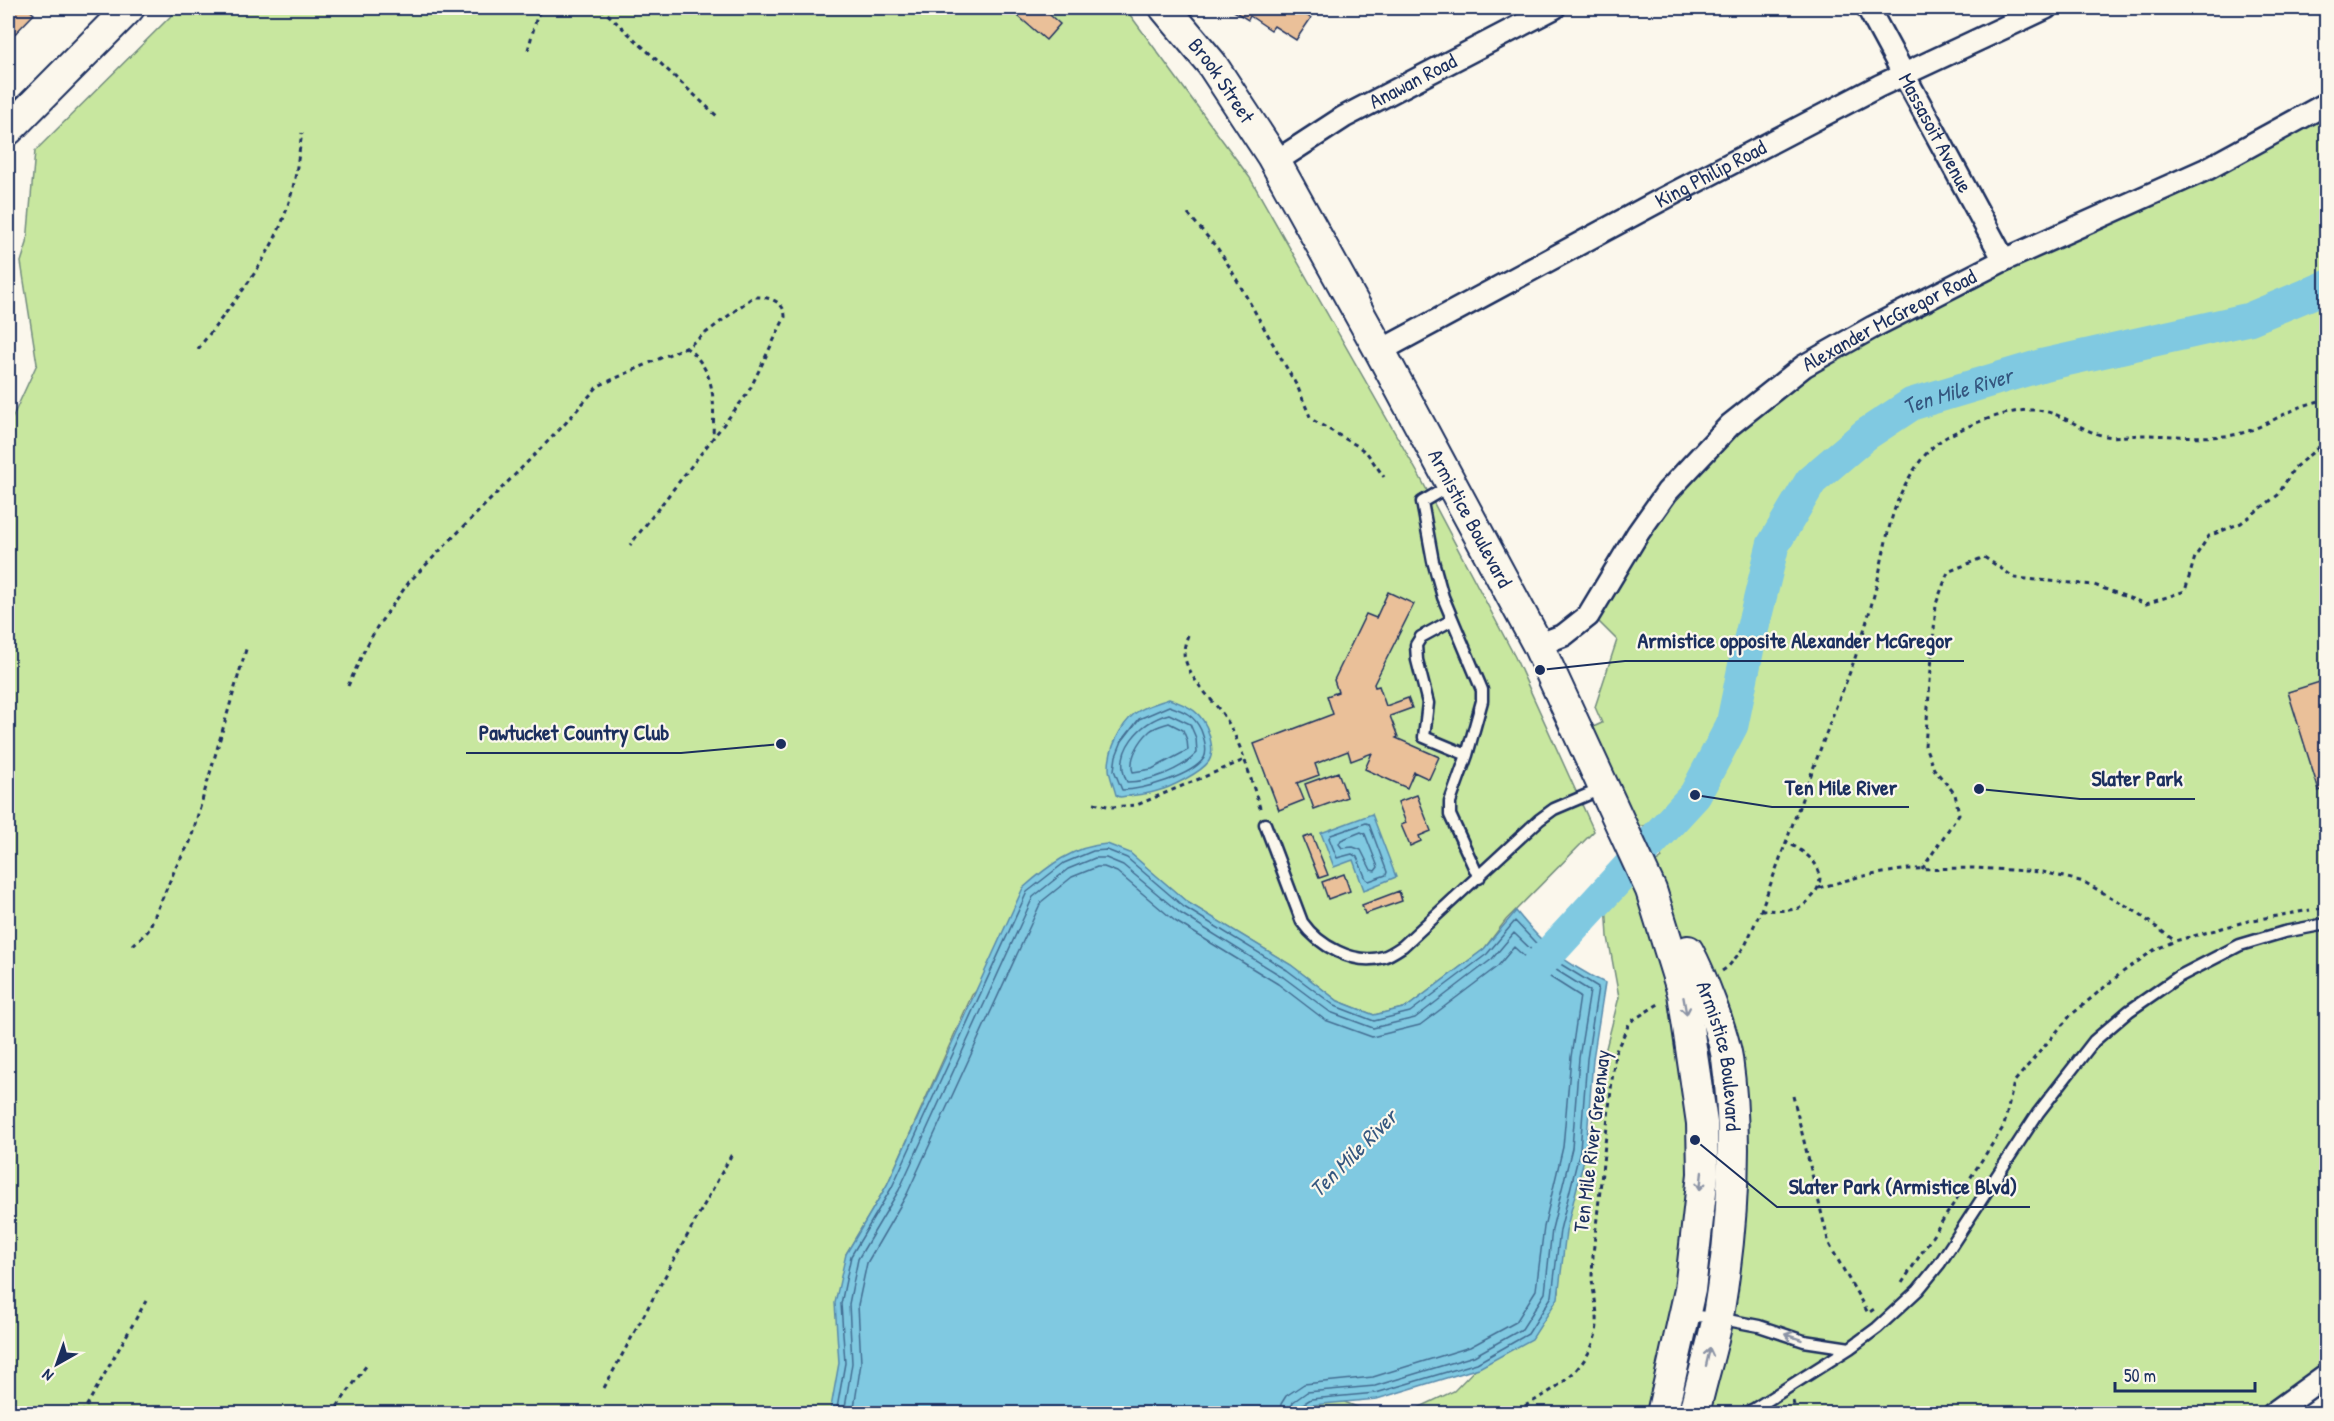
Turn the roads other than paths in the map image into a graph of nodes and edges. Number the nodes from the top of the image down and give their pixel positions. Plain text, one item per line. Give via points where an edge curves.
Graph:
1 (129, 8) edge
2 (1165, 8) edge
3 (1554, 8) edge
4 (1868, 8) edge
5 (2046, 8) edge
6 (1905, 74) junction
7 (2326, 105) edge
8 (8, 130) edge
9 (1274, 159) junction
10 (2004, 260) junction
11 (1380, 351) junction
12 (1452, 484) junction
13 (1452, 620) junction
14 (1538, 645) junction
15 (1467, 755) junction
16 (1598, 775) junction
17 (1265, 824) road end
18 (1479, 878) junction
19 (2326, 924) edge
20 (1692, 989) junction
21 (1684, 1315) junction
22 (1717, 1318) junction
23 (1850, 1348) junction
24 (2326, 1376) edge
25 (1662, 1413) edge
26 (1694, 1413) edge
27 (1743, 1413) edge
28 (2272, 1413) edge

1 - 8 main road
2 - 9 main road, Brook Street via 1211,63
3 - 9 street, Anawan Road via 1344,117
4 - 6 street, Massasoit Avenue
5 - 6 street, King Philip Road
6 - 10 street, Massasoit Avenue
6 - 11 street, King Philip Road
7 - 10 street, Alexander McGregor Road via 2207,169
9 - 11 main road, Armistice Boulevard
10 - 14 street, Alexander McGregor Road via 1804,366 1730,425 1667,492 1588,616 1564,635
11 - 12 main road, Armistice Boulevard
12 - 13 lane via 1422,502 1433,561
12 - 14 main road, Armistice Boulevard
13 - 15 lane via 1482,690
13 - 15 lane via 1421,636 1416,645 1428,703 1424,737
14 - 16 main road, Armistice Boulevard
15 - 18 lane via 1450,802 1450,815
16 - 18 lane via 1539,820
16 - 20 main road, Armistice Boulevard via 1651,890 1693,960
17 - 18 lane via 1302,922 1320,940 1352,958 1385,957 1403,946
19 - 23 lane via 2284,932 2214,957 2128,1011 2094,1041 2038,1113 1940,1263 1877,1329
20 -> 21 main road, Armistice Boulevard via 1702,1174
20 - 22 main road, Armistice Boulevard via 1727,1056 1731,1098 1731,1219
21 - 22 lane
21 - 25 main road, Armistice Boulevard
23 -> 22 lane via 1804,1341 1759,1326
26 -> 22 main road, Armistice Boulevard
23 - 27 lane
24 - 28 street

